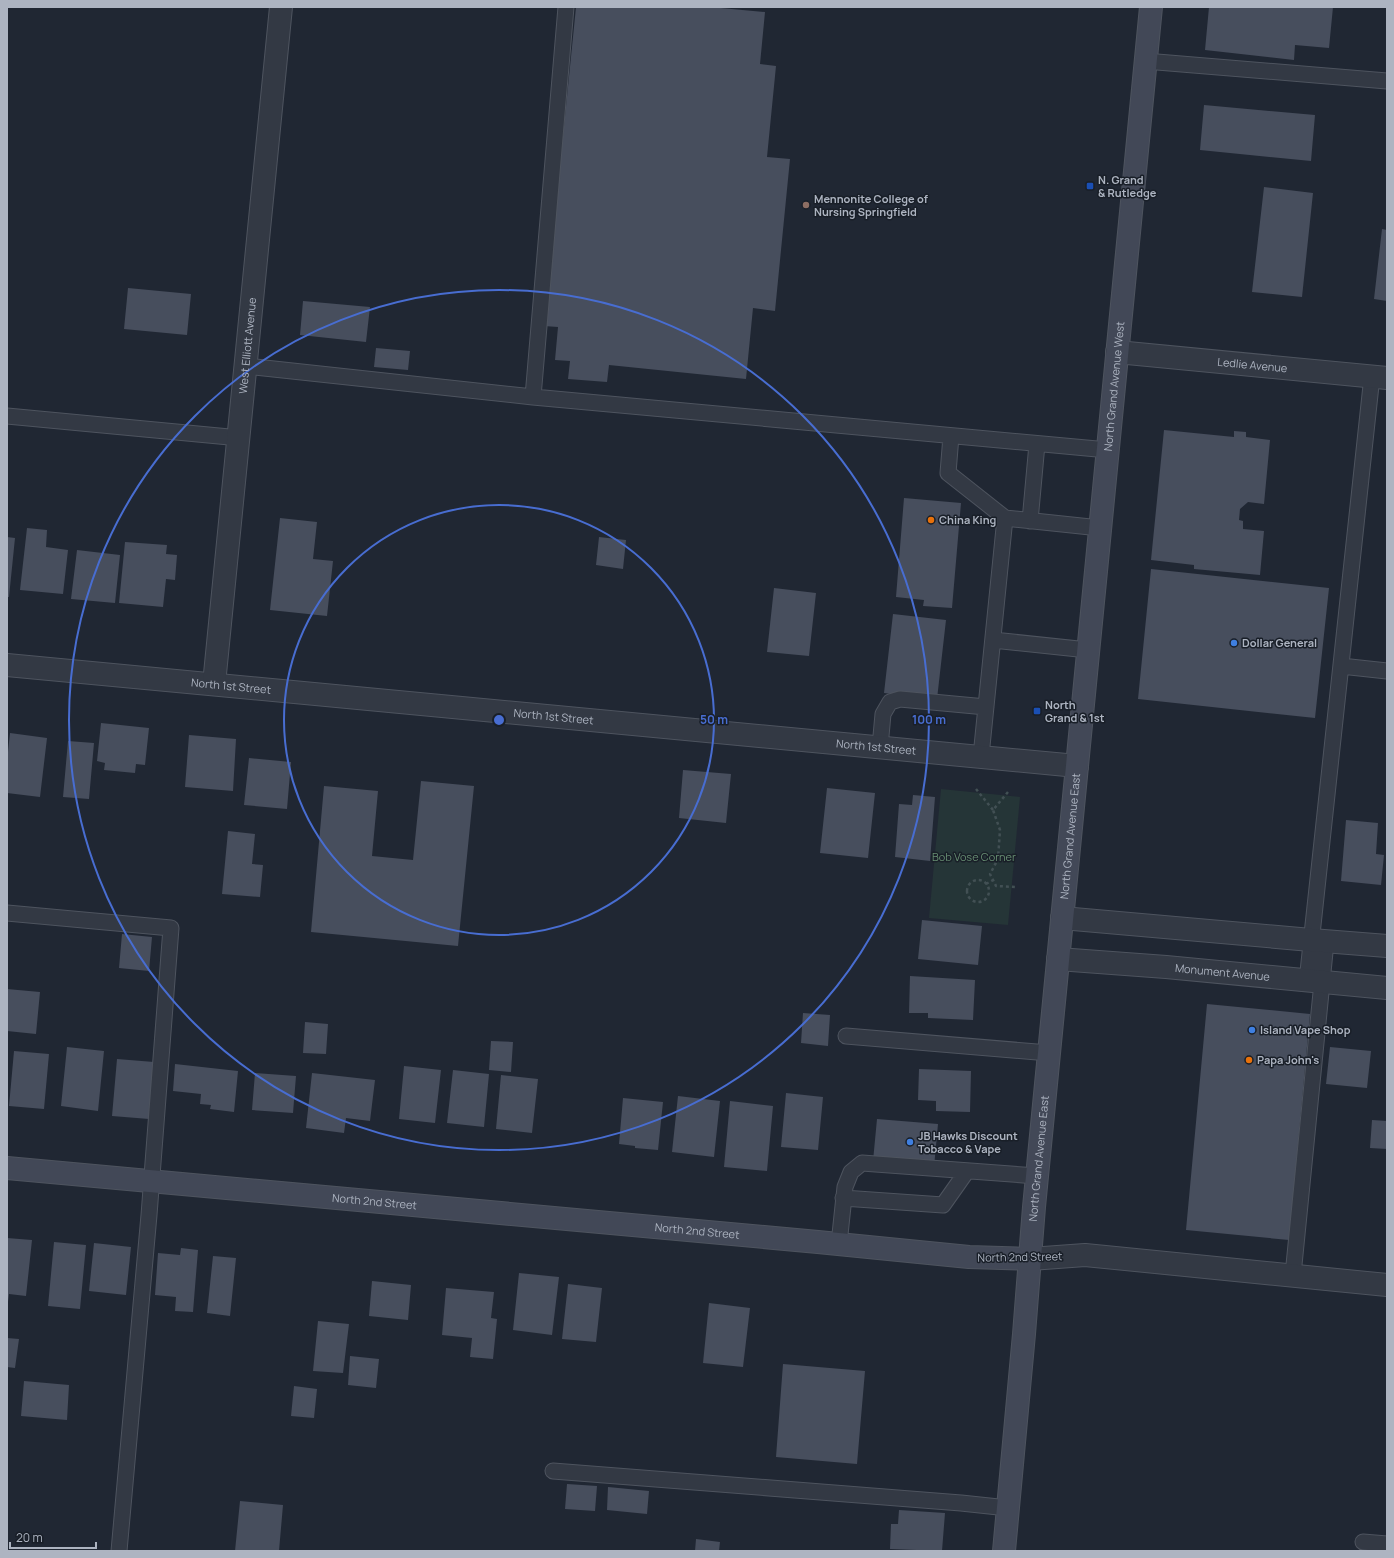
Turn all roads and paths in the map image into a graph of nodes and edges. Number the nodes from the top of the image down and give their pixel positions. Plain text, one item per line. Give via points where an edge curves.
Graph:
1 (281, 7) edge
2 (566, 7) edge
3 (1150, 7) edge
4 (1145, 61) junction
5 (1387, 81) edge
6 (1117, 352) junction
7 (246, 366) junction
8 (1380, 377) edge
9 (533, 396) junction
10 (7, 416) edge
11 (951, 436) junction
12 (240, 438) junction
13 (1037, 444) junction
14 (1108, 450) junction
15 (1005, 518) junction
16 (1030, 521) junction
17 (1100, 528) junction
18 (993, 640) junction
19 (1088, 650) junction
20 (7, 665) edge
21 (1341, 666) junction
22 (1387, 671) edge
23 (214, 684) junction
24 (986, 707) junction
25 (880, 747) junction
26 (981, 756) junction
27 (1077, 766) junction
28 (976, 788) dead end
29 (1008, 792) dead end
30 (993, 810) junction
31 (994, 880) junction
32 (986, 884) junction
33 (1015, 888) dead end
34 (7, 913) edge
35 (1062, 918) junction
36 (1318, 941) junction
37 (1387, 946) edge
38 (1058, 959) junction
39 (1314, 981) junction
40 (1387, 988) edge
41 (846, 1036) dead end
42 (1049, 1053) junction
43 (7, 1168) edge
44 (967, 1171) junction
45 (1037, 1176) junction
46 (150, 1181) junction
47 (843, 1198) junction
48 (839, 1244) junction
49 (1030, 1259) junction
50 (1293, 1275) junction
51 (1387, 1285) edge
52 (553, 1471) dead end
53 (1008, 1508) junction
54 (1363, 1542) dead end
55 (1387, 1544) edge
56 (119, 1551) edge
57 (1004, 1551) edge

1 - 7 street, West Elliott Avenue
2 - 9 lane
3 - 4 main road, North Grand Avenue West
4 - 5 lane
4 - 6 main road, North Grand Avenue West
6 - 8 street, Ledlie Avenue
6 - 14 main road, North Grand Avenue West
7 - 9 lane
7 - 12 street, West Elliott Avenue
8 - 21 lane
9 - 11 lane
10 - 12 lane
11 - 13 lane
11 - 15 lane via 948,473
12 - 23 street, West Elliott Avenue
13 - 14 lane
13 - 16 lane
14 - 17 main road, North Grand Avenue West
15 - 16 lane
15 - 18 lane
16 - 17 lane
17 - 19 main road, North Grand Avenue West
18 - 19 lane
18 - 24 lane
19 - 27 main road, North Grand Avenue West
20 - 23 street, North 1st Street
21 - 22 lane
21 - 36 lane
23 - 25 street, North 1st Street
24 - 25 lane via 900,699 890,702 883,714
24 - 26 lane
25 - 26 street, North 1st Street
26 - 27 street, North 1st Street
27 - 35 main road, North Grand Avenue East
28 - 30 path
29 - 30 path
30 - 31 path via 1000,830 998,859 990,874
31 - 32 path
31 - 33 path via 996,886
32 - 32 path via 989,894 984,900 977,902 970,899 966,893 970,882 981,879
34 - 46 lane via 171,928
35 - 36 street
35 - 38 main road, North Grand Avenue East
36 - 37 street
36 - 39 lane
38 - 39 street, Monument Avenue
38 - 42 main road, North Grand Avenue East
39 - 40 street, Monument Avenue
39 - 50 lane
41 - 42 lane
42 - 45 main road, North Grand Avenue East
43 - 46 main road, North 2nd Street
44 - 45 lane
44 - 47 lane via 942,1205
44 - 47 lane via 862,1163 851,1172
45 - 49 main road, North Grand Avenue East
46 - 48 main road, North 2nd Street
46 - 56 lane
47 - 48 lane
48 - 49 main road, North 2nd Street via 969,1257
49 - 50 street, North 2nd Street via 1085,1255
49 - 53 main road, North Grand Avenue East
50 - 51 street, North 2nd Street
52 - 53 lane
53 - 57 main road, North Grand Avenue East
54 - 55 lane

